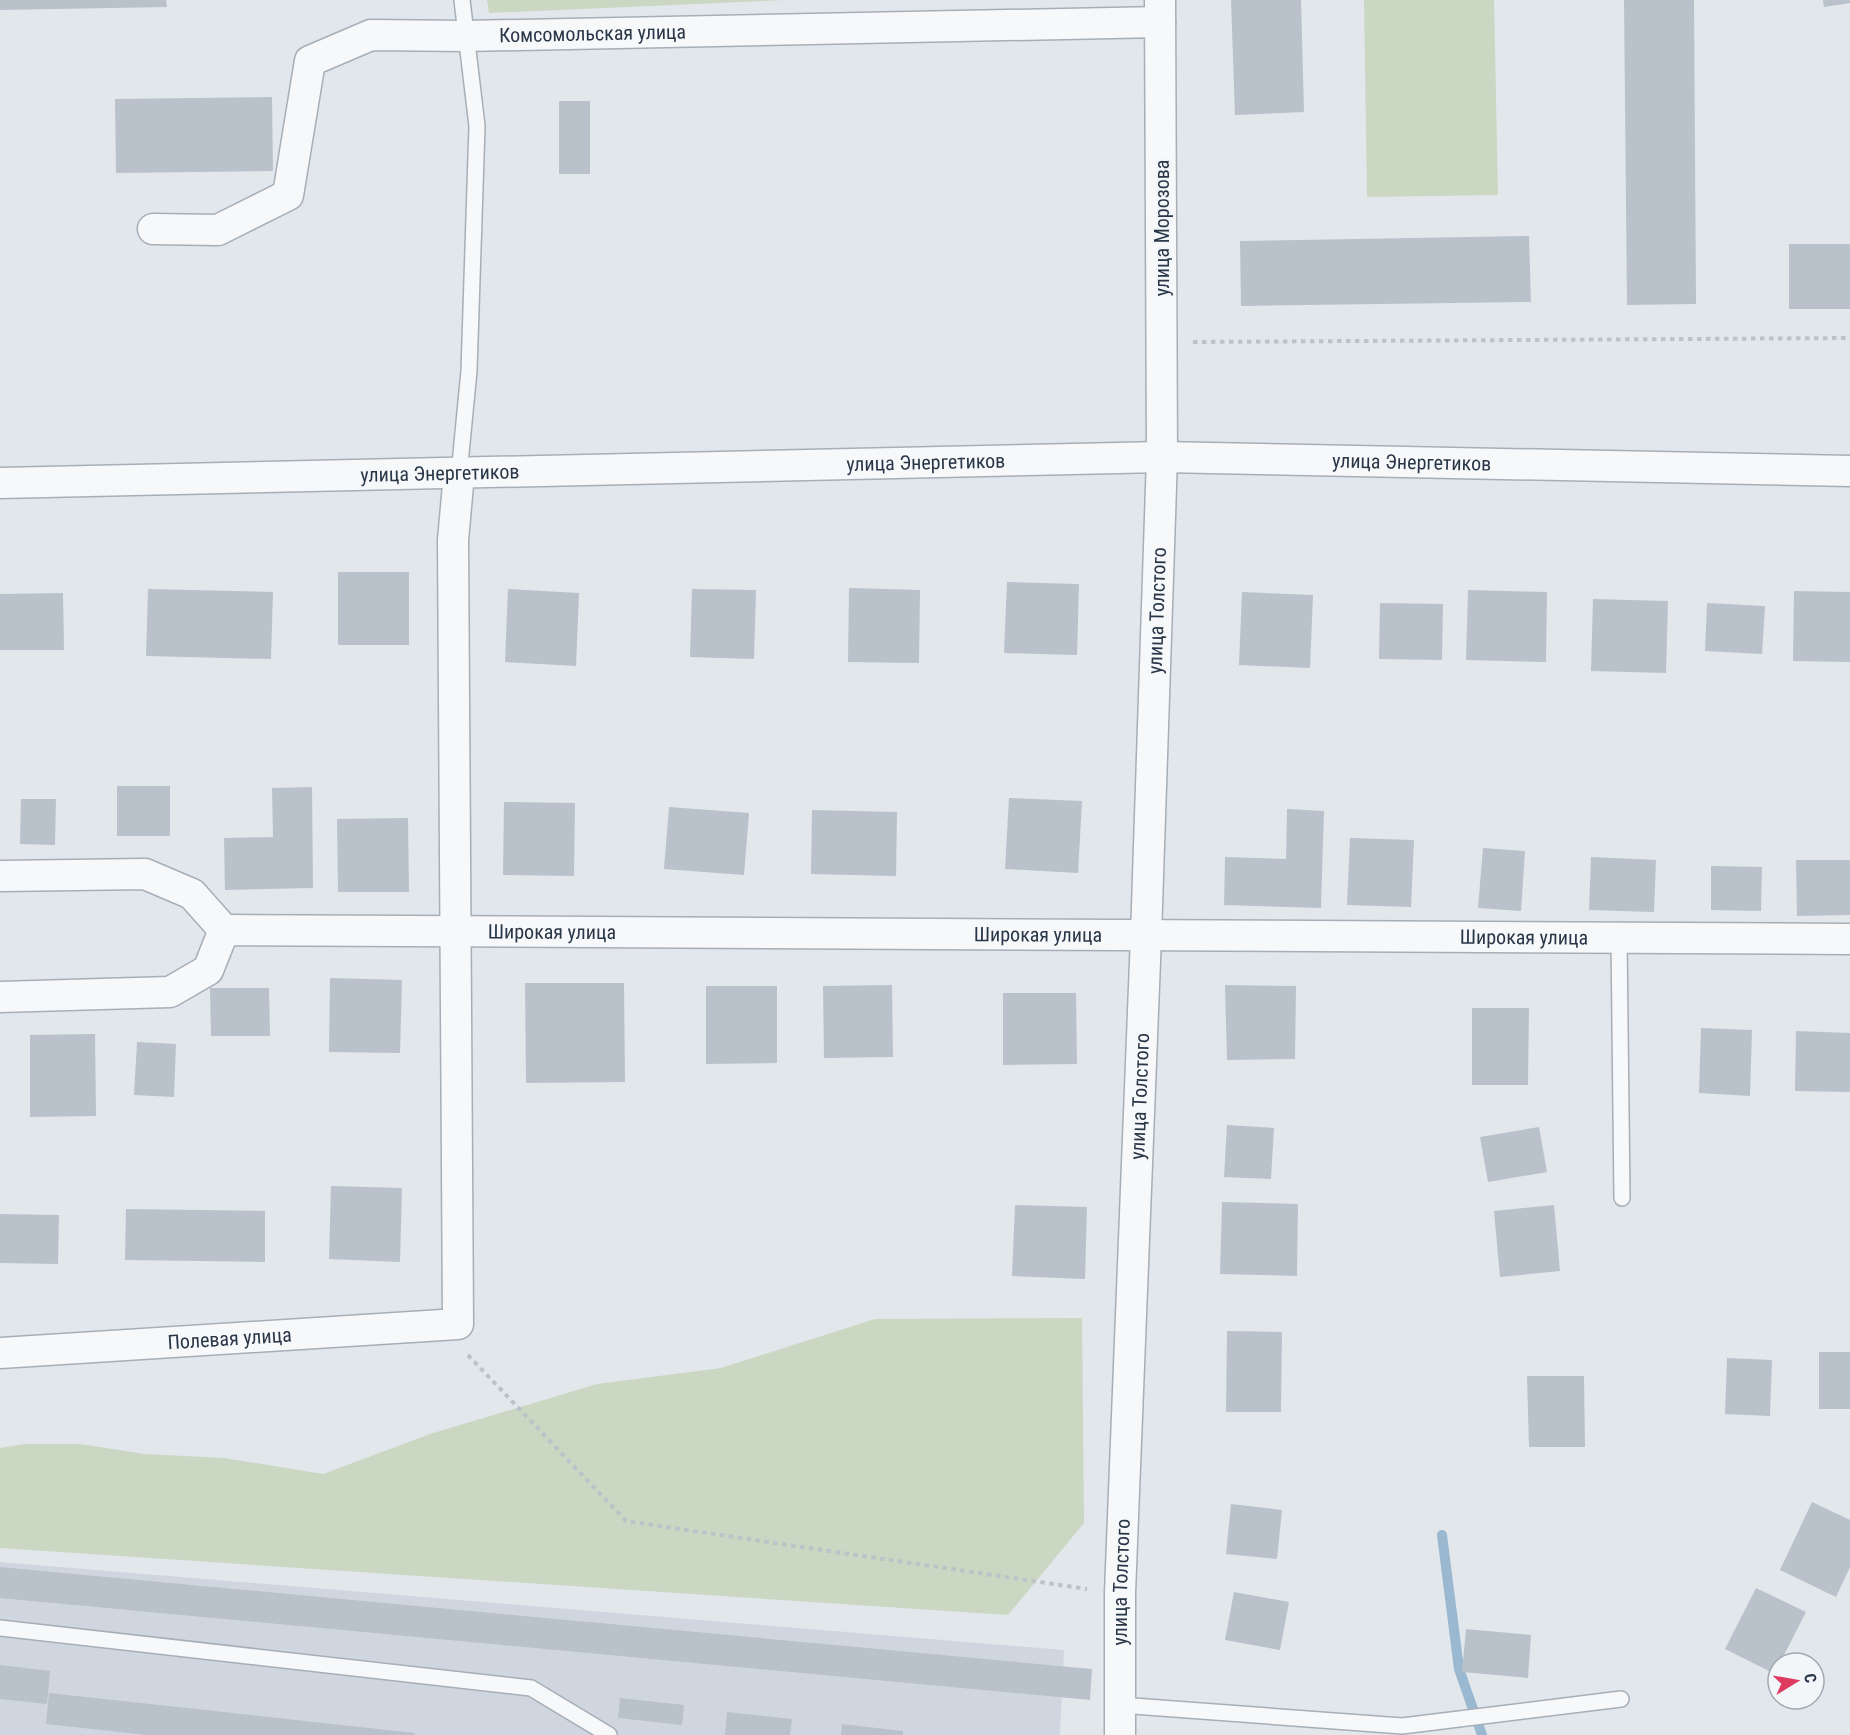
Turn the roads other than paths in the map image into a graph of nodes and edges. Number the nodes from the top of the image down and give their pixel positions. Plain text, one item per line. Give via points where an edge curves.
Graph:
1 (462, 0) edge
2 (1160, 11) edge
3 (466, 36) junction
4 (153, 229) dead end
5 (1162, 457) junction
6 (1850, 471) edge
7 (459, 474) junction
8 (0, 483) edge
9 (0, 876) edge
10 (224, 930) junction
11 (455, 932) junction
12 (1146, 936) junction
13 (1619, 938) junction
14 (1850, 939) edge
15 (0, 997) edge
16 (1622, 1198) dead end
17 (0, 1353) edge
18 (0, 1628) edge
19 (1621, 1699) dead end
20 (1120, 1705) junction
21 (609, 1735) edge
22 (1120, 1735) edge

1 - 3 lane
2 - 3 street, Комсомольская улица
2 - 5 street, улица Морозова
3 - 4 street, Комсомольская улица via 371,35 310,61 288,195 218,230
3 - 7 lane via 477,126 469,371
5 - 6 street, улица Энергетиков
5 - 7 street, улица Энергетиков
5 - 12 street, улица Толстого
7 - 8 street, улица Энергетиков
7 - 11 street via 453,540
9 - 10 street via 146,874 192,894
10 - 11 street, Широкая улица
10 - 15 street via 208,970 170,992
11 - 12 street, Широкая улица
11 - 17 street, Полевая улица via 448,1324
12 - 13 street, Широкая улица
12 - 20 street, улица Толстого via 1120,1593
13 - 14 street, Широкая улица
13 - 16 lane
18 - 21 lane via 531,1688
19 - 20 lane via 1402,1726
20 - 22 street, улица Толстого

